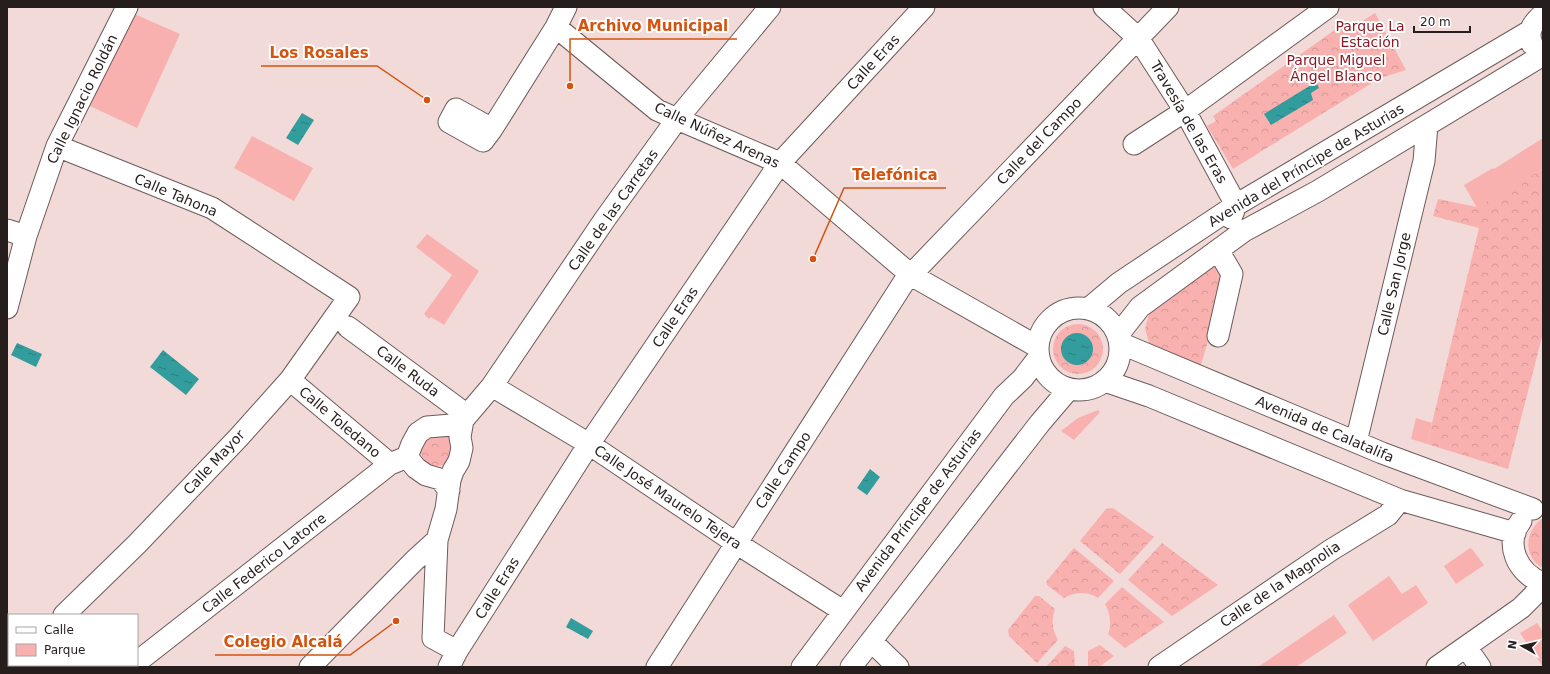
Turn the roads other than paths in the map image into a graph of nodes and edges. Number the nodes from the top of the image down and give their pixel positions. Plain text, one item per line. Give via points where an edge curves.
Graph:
1 (127, 7) edge
2 (566, 7) edge
3 (770, 7) edge
4 (924, 7) edge
5 (1104, 7) edge
6 (1168, 7) edge
7 (1328, 7) edge
8 (1543, 14) edge
9 (556, 27) junction
10 (1530, 31) junction
11 (1138, 38) junction
12 (1543, 54) edge
13 (1185, 111) junction
14 (677, 120) junction
15 (1427, 125) junction
16 (492, 129) dead end
17 (1134, 144) dead end
18 (57, 146) junction
19 (780, 163) junction
20 (1236, 205) junction
21 (16, 233) edge
22 (1218, 250) junction
23 (911, 275) junction
24 (349, 297) joint
25 (7, 308) edge
26 (1088, 309) junction
27 (348, 327) dead end
28 (1218, 336) dead end
29 (1119, 339) junction
30 (1039, 352) junction
31 (290, 380) junction
32 (1106, 381) junction
33 (492, 386) junction
34 (1069, 389) junction
35 (465, 417) junction
36 (1356, 442) junction
37 (589, 444) junction
38 (399, 461) junction
39 (449, 485) junction
40 (1400, 500) junction
41 (1538, 507) edge
42 (1515, 533) junction
43 (437, 540) junction
44 (736, 543) junction
45 (1541, 592) edge
46 (842, 611) junction
47 (65, 614) edge
48 (871, 640) junction
49 (1466, 647) junction
50 (453, 659) edge
51 (138, 661) edge
52 (310, 667) edge
53 (657, 667) edge
54 (802, 667) edge
55 (851, 667) edge
56 (898, 667) edge
57 (1159, 667) edge
58 (1437, 667) edge
59 (1480, 667) edge

1 - 18 street, Calle Ignacio Roldán
2 - 9 street
3 - 14 street, Calle de las Carretas
4 - 19 street, Calle Eras
5 - 11 street, Travesía de las Eras
6 - 11 street, Calle del Campo
7 - 13 street
8 - 10 street via 1533,22
9 - 14 street, Calle Núñez Arenas via 657,110
9 - 16 street
10 - 12 street via 1531,41
10 - 20 street, Avenida del Príncipe de Asturias
11 - 13 street, Travesía de las Eras
11 - 23 street, Calle del Campo
12 - 15 street, Avenida del Príncipe de Asturias
13 - 17 street
13 - 20 street, Travesía de las Eras
14 - 19 street, Calle Núñez Arenas
14 - 33 street, Calle de las Carretas via 605,219
15 - 22 street, Avenida del Príncipe de Asturias via 1244,232
15 - 36 street, Calle San Jorge via 1424,161
18 - 21 street, Calle Ignacio Roldán
18 - 24 street, Calle Tahona via 212,208
19 - 23 street, Calle Núñez Arenas
19 - 37 street, Calle Eras
20 - 22 street
20 - 26 street, Avenida del Príncipe de Asturias via 1119,283
21 - 25 street, Calle Ignacio Roldán
22 - 28 street via 1232,274
22 - 29 street, Avenida del Príncipe de Asturias via 1140,307
23 - 30 street, Calle Núñez Arenas
23 - 44 street, Calle Campo via 904,282
24 - 31 street, Calle Mayor
26 - 29 street via 1111,323
26 - 30 street via 1070,309 1054,316 1041,335
27 - 35 street, Calle Ruda
29 - 32 street via 1120,357
29 - 36 street, Avenida de Calatalifa
30 - 34 street via 1045,371 1055,382
30 - 46 street, Avenida Príncipe de Asturias via 1023,378 1004,396
31 - 38 street, Calle Toledano
31 - 47 street, Calle Mayor via 137,544
32 - 34 street via 1088,389
32 - 40 street via 1149,396
33 - 35 street, Calle de las Carretas
33 - 37 street, Calle José Maurelo Tejera
34 - 48 street
35 - 38 street via 452,425 427,427 418,433
35 - 39 street via 460,437 462,448 459,461
36 - 41 street, Avenida de Calatalifa via 1438,474
37 - 44 street, Calle José Maurelo Tejera
37 - 50 street, Calle Eras
38 - 39 street, Calle Toledano
38 - 51 street, Calle Federico Latorre
39 - 43 street via 446,509
40 - 42 street
40 - 57 street, Calle de la Magnolia via 1388,515 1331,550
41 - 42 street via 1525,515
42 - 45 street via 1513,545 1516,558
43 - 50 street via 433,638
43 - 52 street
44 - 46 street, Calle José Maurelo Tejera
44 - 53 street, Calle Campo
45 - 49 street
46 - 54 street, Avenida Príncipe de Asturias
48 - 55 street
48 - 56 street
49 - 58 street
49 - 59 street

